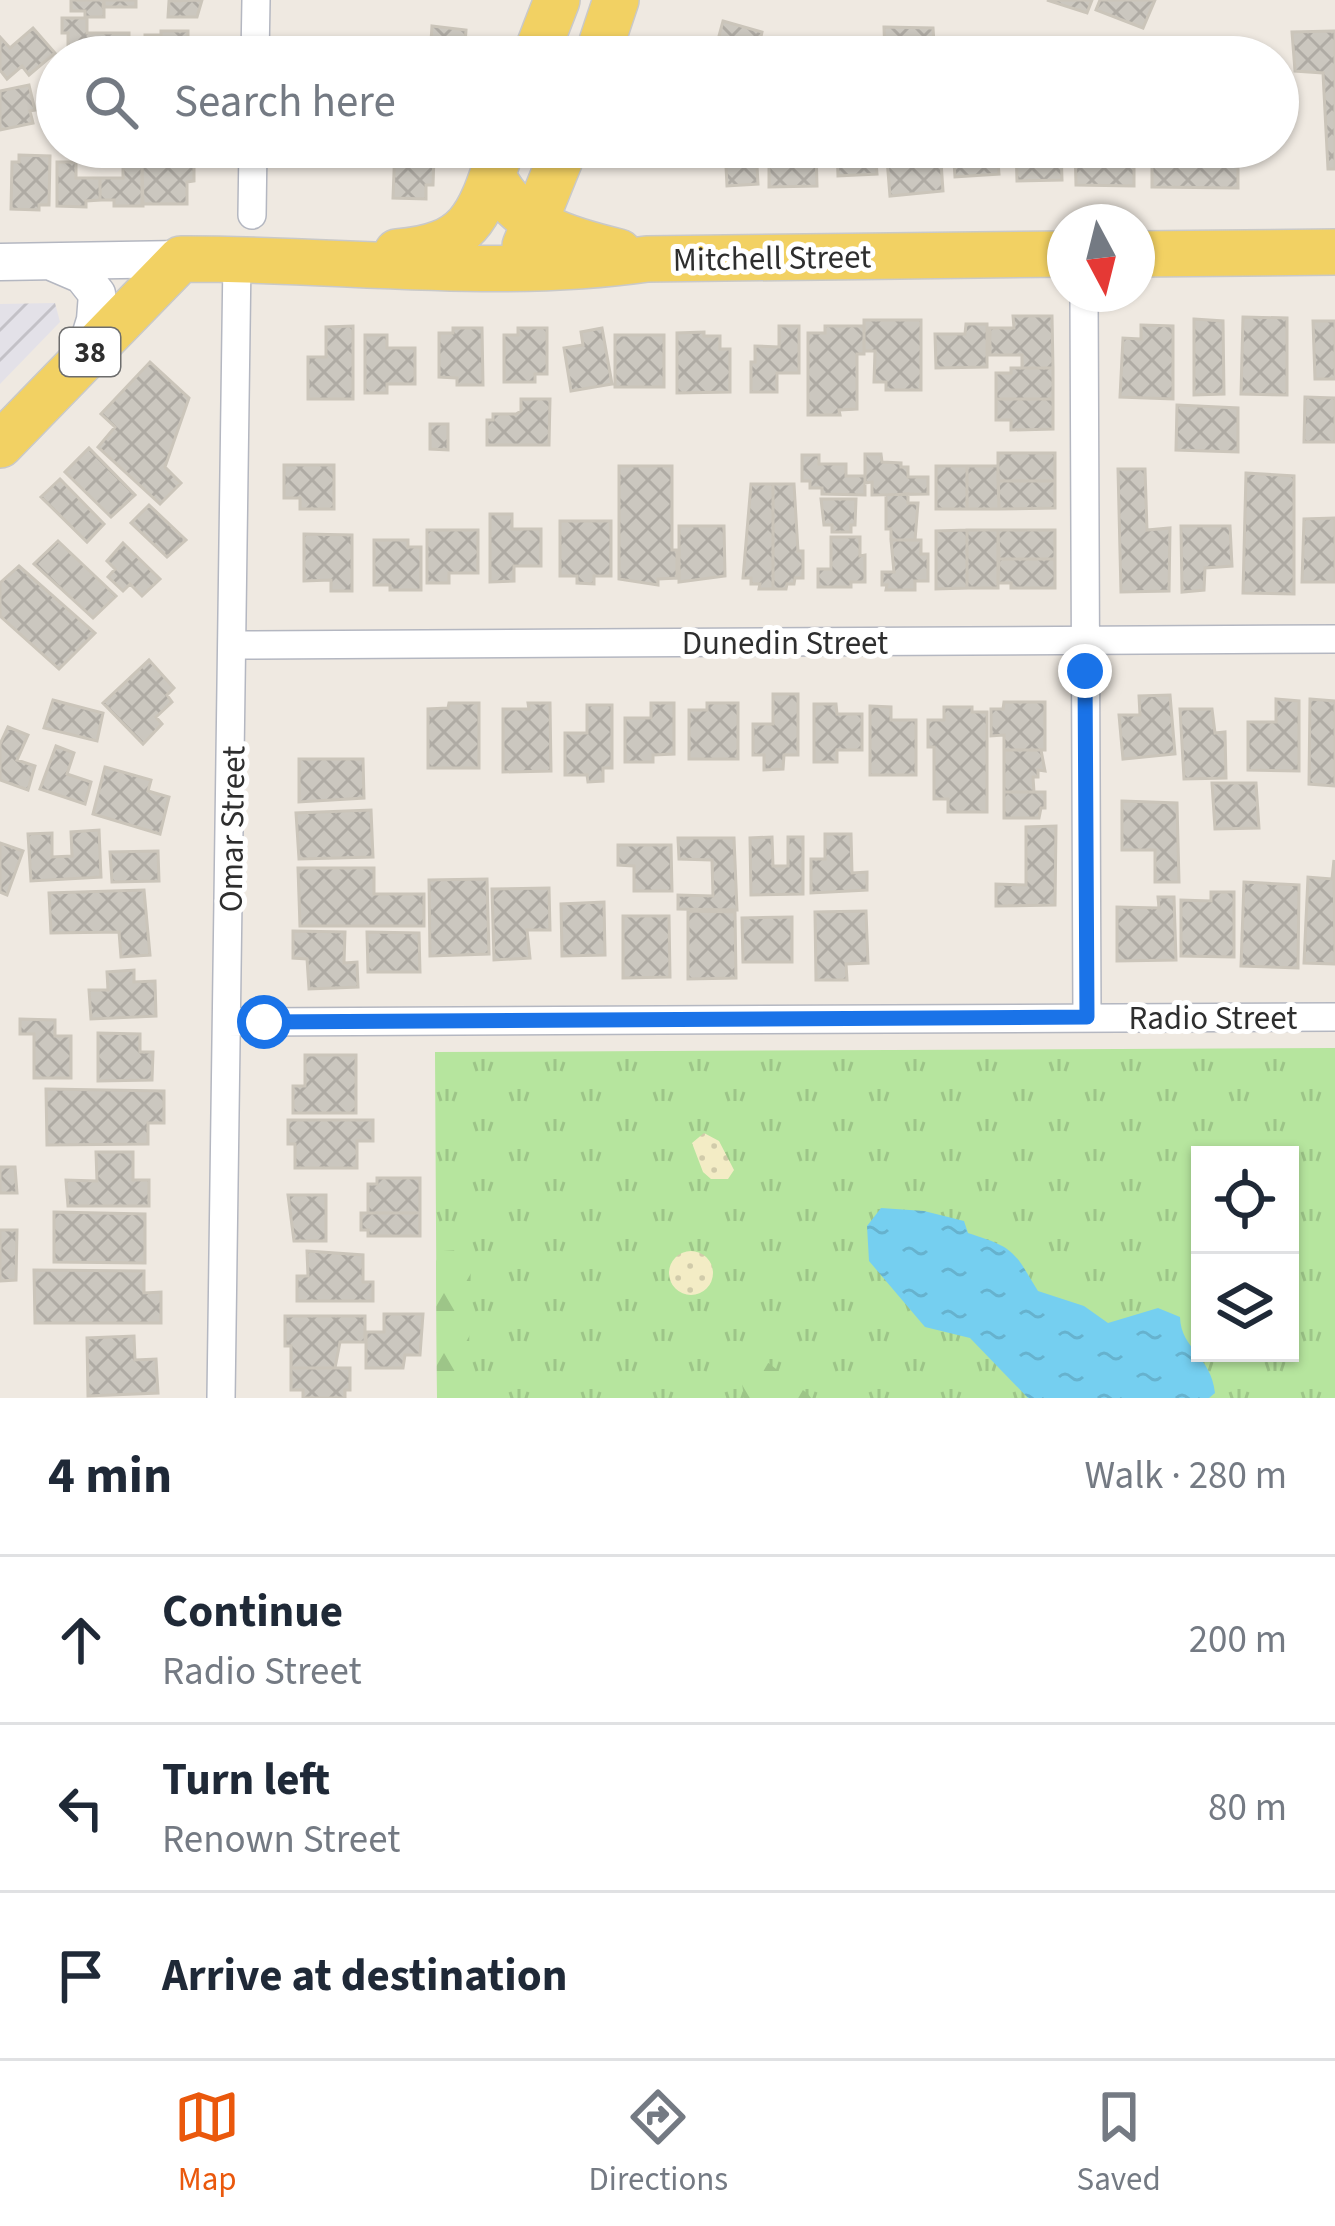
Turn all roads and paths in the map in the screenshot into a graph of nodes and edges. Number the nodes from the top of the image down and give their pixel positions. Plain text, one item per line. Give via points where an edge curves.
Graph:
1 (256, 0) edge
2 (556, 0) edge
3 (616, 0) edge
4 (255, 36) edge
5 (543, 36) edge
6 (604, 36) edge
7 (253, 168) edge
8 (495, 168) edge
9 (500, 168) edge
10 (558, 168) edge
11 (252, 215) dead end
12 (537, 224) junction
13 (1335, 252) edge
14 (1047, 254) edge
15 (1155, 254) edge
16 (237, 259) junction
17 (646, 259) junction
18 (181, 260) junction
19 (293, 260) junction
20 (0, 262) edge
21 (50, 262) junction
22 (480, 269) junction
23 (1084, 312) edge
24 (83, 359) junction
25 (0, 445) edge
26 (1335, 639) edge
27 (1085, 640) junction
28 (234, 645) junction
29 (1087, 1017) junction
30 (1335, 1017) edge
31 (227, 1022) junction
32 (221, 1398) edge

1 - 4 street
2 - 5 main road
3 - 6 main road
7 - 11 street
8 - 19 main road, Mitchell Street via 469,226 437,247
9 - 12 main road via 513,208
10 - 12 main road
12 - 17 main road
12 - 22 main road via 516,255
13 - 15 main road
14 - 17 main road, Mitchell Street
16 - 18 main road, Mitchell Street
16 - 19 main road, Mitchell Street
16 - 28 street, Omar Street
17 - 22 main road, Mitchell Street
18 - 21 street, Mitchell Street
18 - 24 main road, 38
19 - 22 main road, Mitchell Street
20 - 21 street, Mitchell Street
21 - 24 street via 78,272 95,291
23 - 27 street
24 - 25 main road, 38
26 - 27 street, Dunedin Street
27 - 28 street, Dunedin Street
27 - 29 street
28 - 31 street, Omar Street
29 - 30 street, Radio Street
29 - 31 street, Radio Street
31 - 32 street, Omar Street

